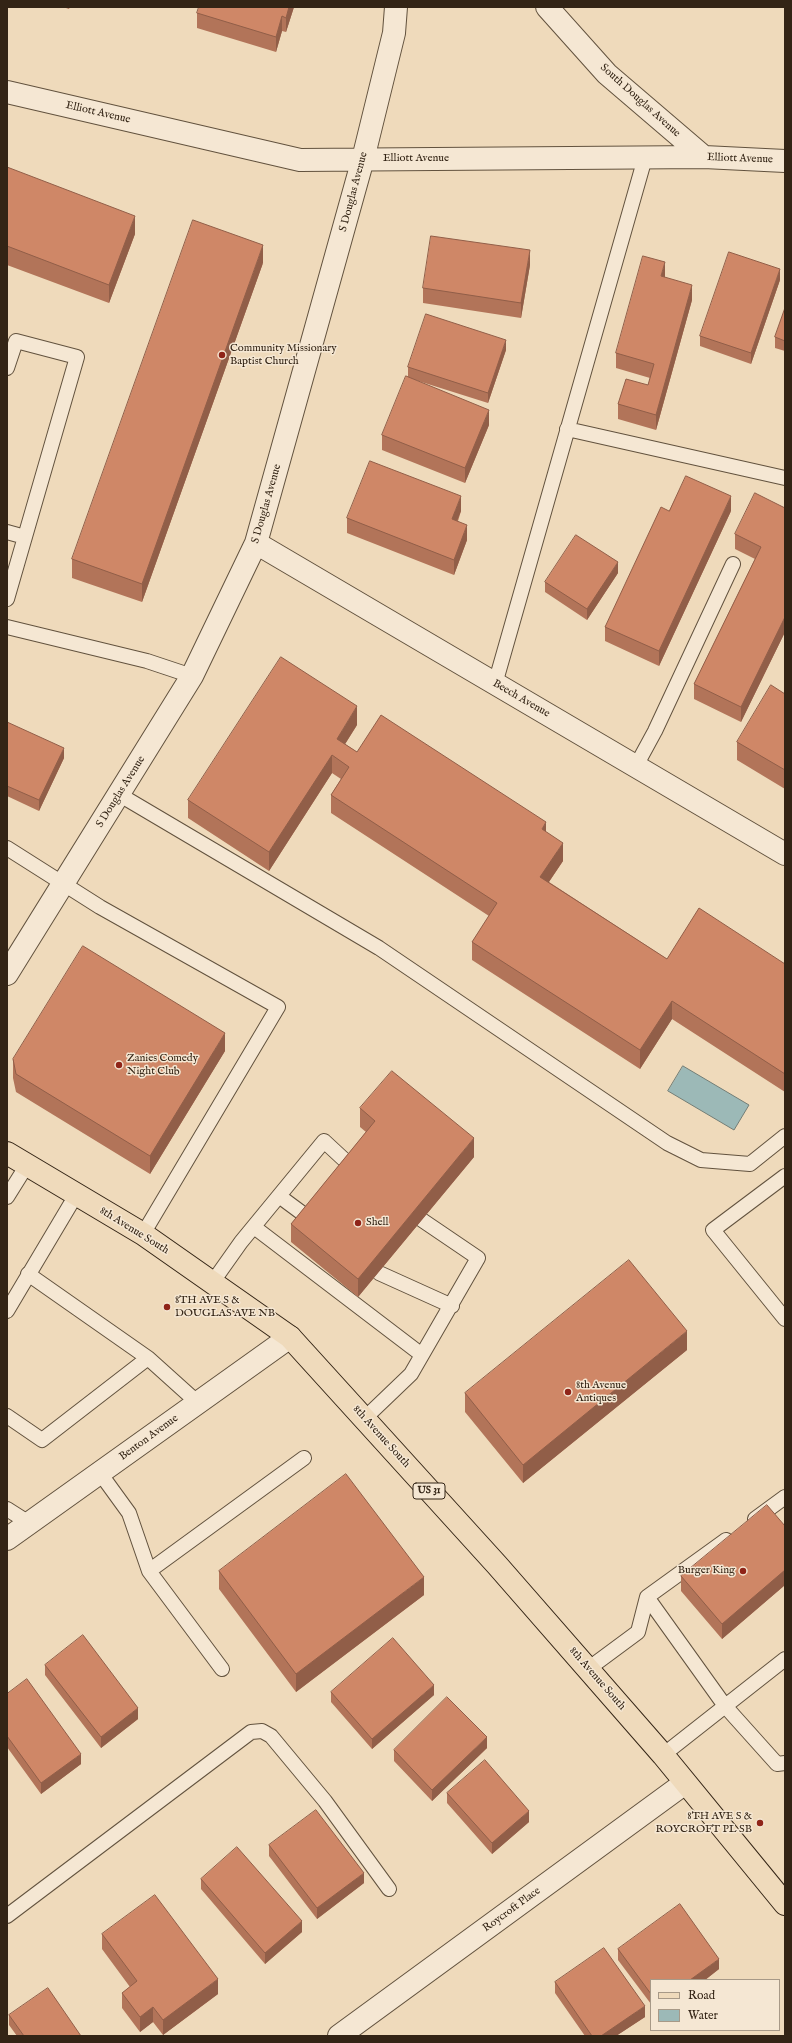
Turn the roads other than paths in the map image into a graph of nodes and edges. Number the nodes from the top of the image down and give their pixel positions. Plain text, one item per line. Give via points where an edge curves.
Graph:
1 (396, 7) edge
2 (547, 7) edge
3 (7, 92) edge
4 (704, 157) junction
5 (645, 158) junction
6 (363, 159) junction
7 (785, 161) edge
8 (7, 368) edge
9 (567, 429) junction
10 (785, 478) edge
11 (7, 532) edge
12 (25, 538) junction
13 (256, 543) junction
14 (733, 564) dead end
15 (7, 599) edge
16 (7, 627) edge
17 (192, 676) junction
18 (495, 684) junction
19 (636, 766) junction
20 (120, 795) junction
21 (7, 848) edge
22 (785, 854) edge
23 (62, 884) junction
24 (7, 974) edge
25 (785, 1136) edge
26 (7, 1154) edge
27 (27, 1165) junction
28 (352, 1167) edge
29 (785, 1176) edge
30 (76, 1195) junction
31 (279, 1196) junction
32 (7, 1197) edge
33 (310, 1219) edge
34 (422, 1220) edge
35 (254, 1227) junction
36 (143, 1234) junction
37 (378, 1273) edge
38 (28, 1274) junction
39 (212, 1283) junction
40 (452, 1306) junction
41 (7, 1311) edge
42 (785, 1319) edge
43 (290, 1337) junction
44 (422, 1355) junction
45 (148, 1358) junction
46 (198, 1403) junction
47 (7, 1416) edge
48 (364, 1419) junction
49 (304, 1458) dead end
50 (100, 1473) junction
51 (785, 1497) edge
52 (7, 1509) edge
53 (29, 1523) junction
54 (7, 1539) edge
55 (150, 1571) junction
56 (647, 1597) junction
57 (785, 1659) edge
58 (222, 1669) dead end
59 (588, 1669) junction
60 (725, 1706) junction
61 (663, 1755) junction
62 (785, 1763) edge
63 (685, 1783) junction
64 (389, 1889) dead end
65 (785, 1904) edge
66 (7, 1916) edge
67 (339, 2036) edge

1 - 6 street, S Douglas Avenue via 394,32
2 - 4 street, South Douglas Avenue via 608,74
3 - 6 street, Elliott Avenue via 300,160
4 - 5 street, Elliott Avenue
4 - 7 street, Elliott Avenue
5 - 6 street, Elliott Avenue
5 - 9 lane
6 - 13 street, S Douglas Avenue
8 - 12 lane via 16,341 77,357
9 - 10 lane
9 - 18 lane
11 - 12 lane
12 - 15 lane
13 - 17 street, S Douglas Avenue
13 - 18 street, Beech Avenue
14 - 19 lane via 655,732
16 - 17 lane via 147,661
17 - 20 street, S Douglas Avenue
18 - 19 street, Beech Avenue
19 - 22 street, Beech Avenue
20 - 23 street, S Douglas Avenue
20 - 25 lane via 379,948 667,1143 701,1160 750,1164
21 - 23 lane
23 - 24 street, S Douglas Avenue
23 - 36 lane via 278,1006
26 - 27 main road, 8th Avenue South / US 31
27 - 30 main road, 8th Avenue South / US 31
27 - 32 lane
28 - 31 lane via 324,1141
29 - 42 lane via 713,1230
30 - 36 main road, 8th Avenue South / US 31
30 - 38 lane
31 - 33 lane
31 - 35 lane
34 - 40 lane via 478,1258
35 - 39 lane
35 - 44 lane
36 - 39 main road, 8th Avenue South / US 31
37 - 40 lane
38 - 41 lane
38 - 45 lane
39 - 43 main road, 8th Avenue South / US 31
40 - 44 lane
43 - 46 street, Benton Avenue
43 - 48 main road, 8th Avenue South / US 31
44 - 48 lane via 410,1374
45 - 46 lane
45 - 47 lane via 42,1440
46 - 50 street, Benton Avenue
48 - 59 main road, 8th Avenue South / US 31
49 - 55 lane
50 - 53 street, Benton Avenue
50 - 55 lane via 129,1513
51 - 56 lane
52 - 53 lane
53 - 54 street, Benton Avenue
55 - 58 lane
56 - 59 lane via 638,1632
56 - 60 lane
57 - 60 lane
59 - 61 main road, 8th Avenue South / US 31
60 - 61 lane
60 - 62 lane via 777,1764
61 - 63 main road, 8th Avenue South / US 31
63 - 65 main road, 8th Avenue South / US 31
63 - 67 street, Roycroft Place
64 - 66 lane via 325,1801 270,1736 262,1731 251,1732

